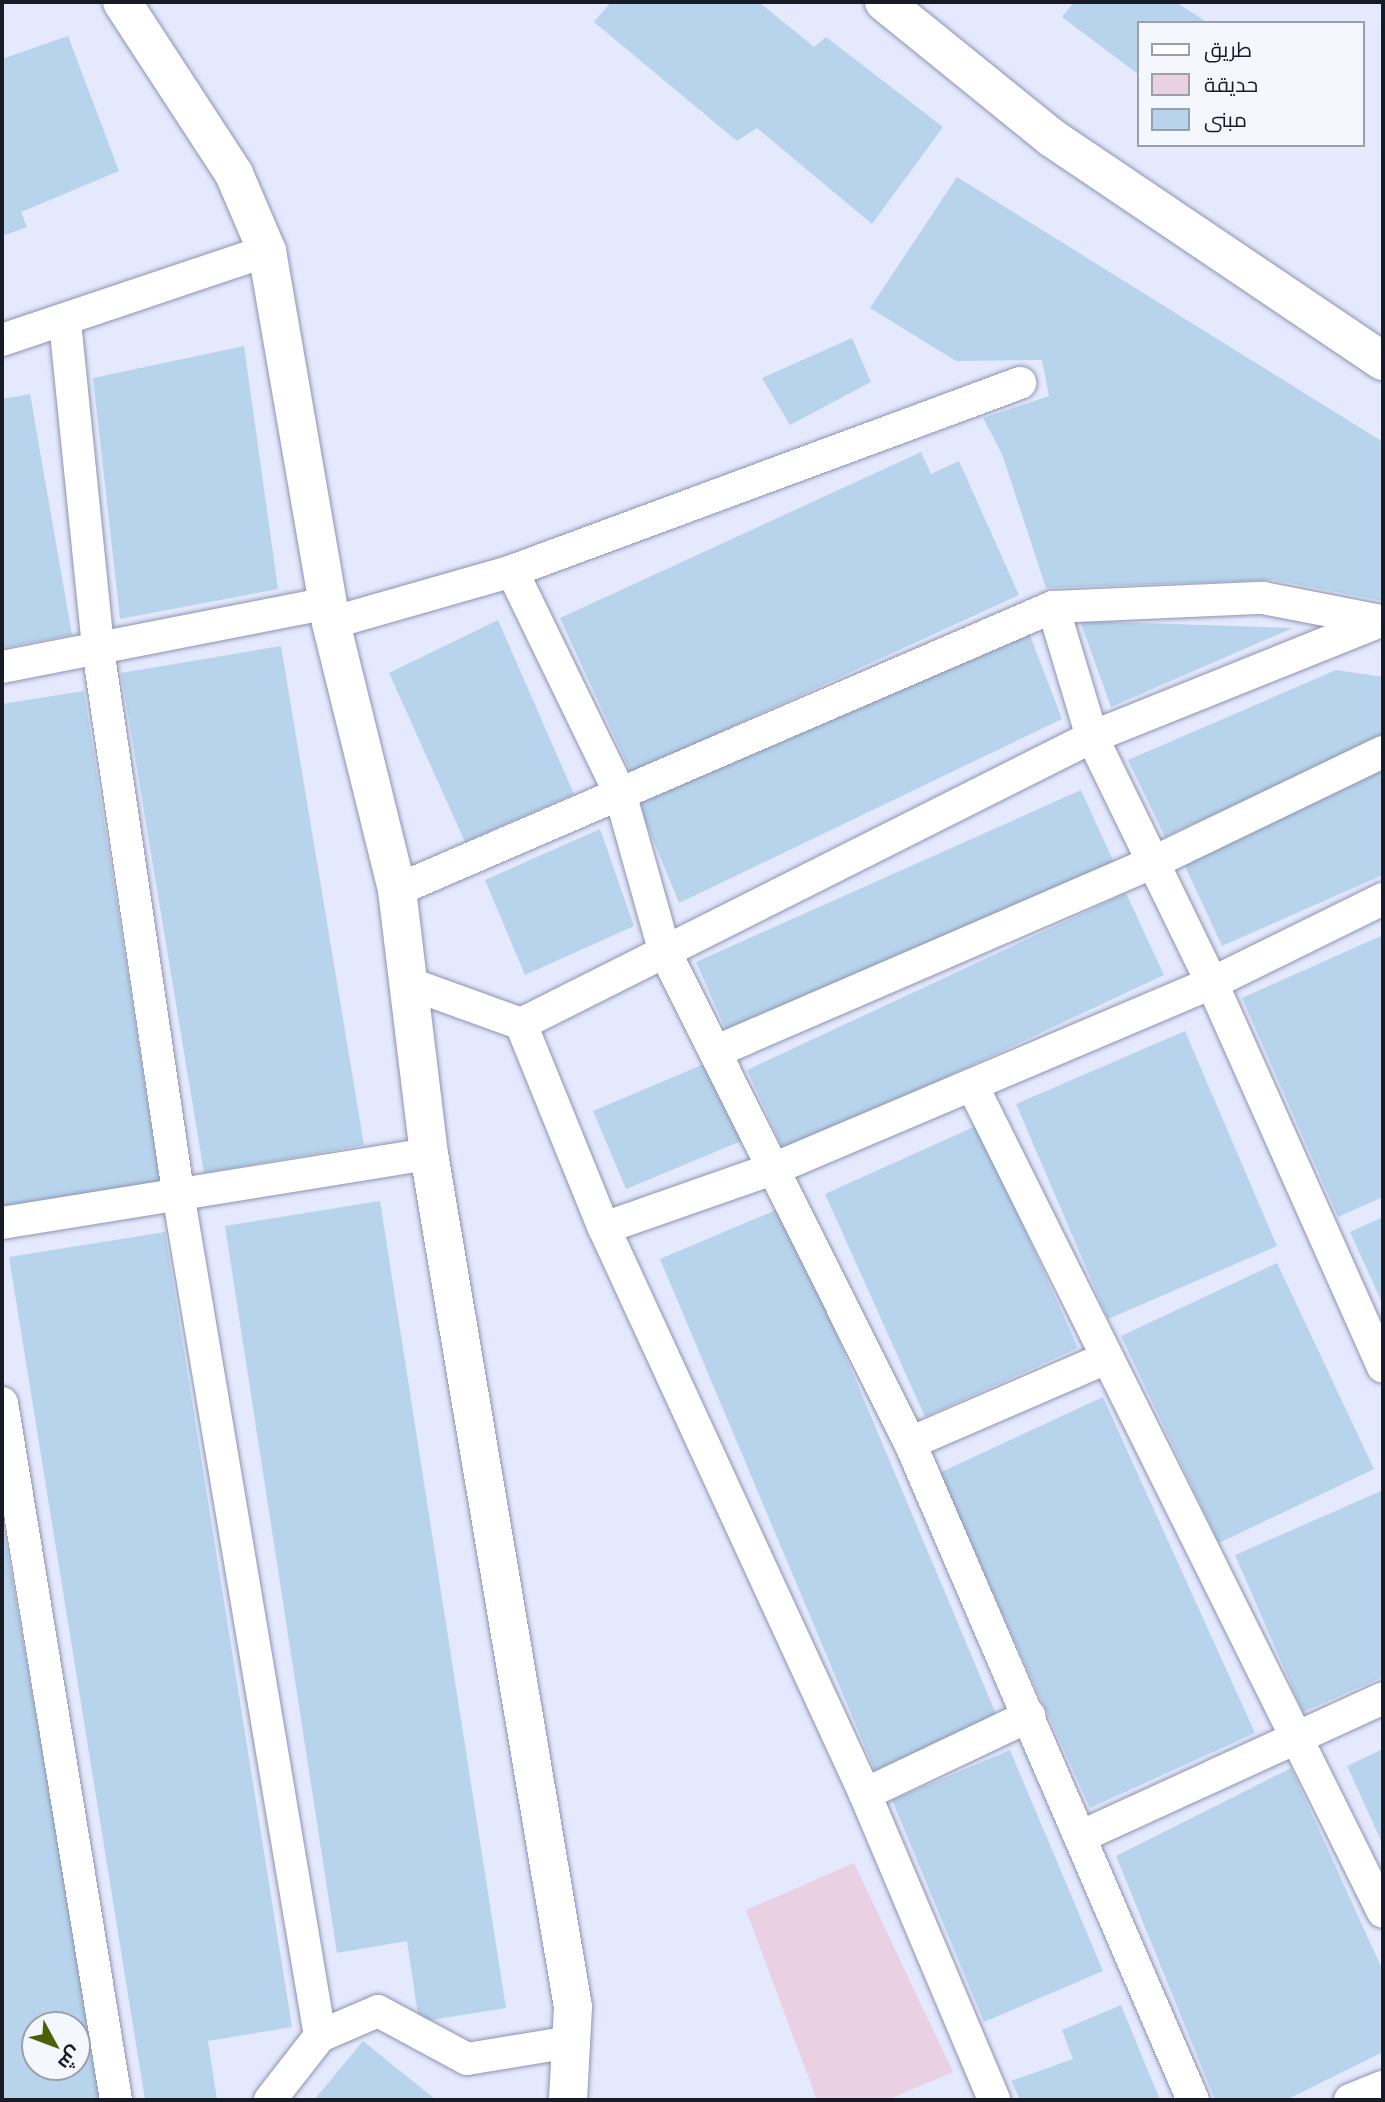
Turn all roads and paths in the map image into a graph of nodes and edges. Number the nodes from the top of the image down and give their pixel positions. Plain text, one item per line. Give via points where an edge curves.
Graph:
1 (122, 2) edge
2 (884, 2) edge
3 (267, 251) junction
4 (65, 322) junction
5 (2, 340) edge
6 (1383, 362) edge
7 (1020, 383) dead end
8 (512, 570) junction
9 (1053, 607) junction
10 (329, 612) junction
11 (1382, 621) edge
12 (98, 649) junction
13 (2, 667) edge
14 (1092, 737) junction
15 (1383, 752) edge
16 (620, 793) junction
17 (1150, 864) junction
18 (397, 890) junction
19 (1383, 899) edge
20 (664, 950) junction
21 (408, 984) junction
22 (1212, 984) junction
23 (522, 1024) junction
24 (717, 1051) junction
25 (972, 1085) junction
26 (429, 1154) junction
27 (778, 1167) junction
28 (179, 1199) junction
29 (2, 1223) edge
30 (604, 1228) junction
31 (1104, 1359) junction
32 (1383, 1367) edge
33 (2, 1403) edge
34 (910, 1443) junction
35 (1383, 1698) edge
36 (1029, 1716) junction
37 (1299, 1736) junction
38 (865, 1794) junction
39 (1082, 1836) junction
40 (1383, 1912) edge
41 (320, 2036) junction
42 (571, 2042) junction
43 (1383, 2087) edge
44 (116, 2100) edge
45 (270, 2100) edge
46 (568, 2100) edge
47 (995, 2100) edge
48 (1193, 2100) edge
49 (1350, 2100) edge

1 - 3 street via 234,174
2 - 6 street via 1052,138
3 - 4 street
3 - 10 street
4 - 5 street
4 - 12 street
7 - 8 street
8 - 10 street
8 - 16 street
9 - 11 street via 1263,598
9 - 14 street
9 - 16 street
10 - 12 street
10 - 18 street
11 - 14 street
12 - 13 street
12 - 28 street
14 - 17 street
14 - 20 street
15 - 17 street
16 - 18 street
16 - 20 street
17 - 22 street
17 - 24 street
18 - 21 street
19 - 22 street
20 - 23 street
20 - 24 street
21 - 23 street
21 - 26 street
22 - 25 street
22 - 32 street
23 - 30 street
24 - 27 street
25 - 27 street
25 - 31 street
26 - 28 street
26 - 42 street via 573,2007
27 - 30 street
27 - 34 street
28 - 29 street
28 - 41 street
30 - 38 street
31 - 34 street
31 - 37 street
33 - 44 street
34 - 36 street
35 - 37 street
36 - 38 street
36 - 39 street
37 - 39 street
37 - 40 street
38 - 47 street
39 - 48 street
41 - 42 street via 378,2011 467,2059
41 - 45 street
42 - 46 street
43 - 49 street

